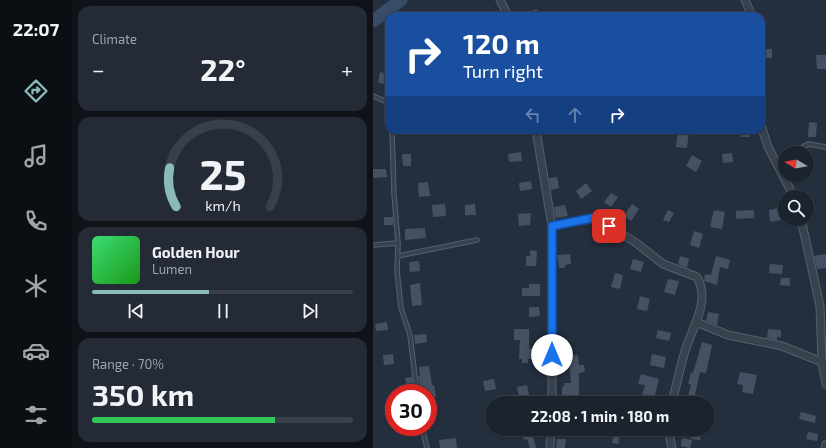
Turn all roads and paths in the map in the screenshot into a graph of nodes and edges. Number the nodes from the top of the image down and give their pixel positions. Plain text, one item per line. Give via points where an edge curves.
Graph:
1 (500, 0) edge
2 (745, 0) edge
3 (506, 12) edge
4 (750, 12) edge
5 (373, 96) edge
6 (385, 101) edge
7 (392, 134) edge
8 (537, 134) edge
9 (764, 134) edge
10 (804, 146) edge
11 (826, 147) edge
12 (777, 165) joint
13 (790, 190) edge
14 (552, 226) junction
15 (803, 226) edge
16 (477, 240) dead end
17 (399, 243) junction
18 (373, 245) edge
19 (398, 256) junction
20 (696, 322) junction
21 (822, 362) junction
22 (416, 384) edge
23 (826, 384) edge
24 (552, 396) edge
25 (675, 396) edge
26 (424, 436) edge
27 (551, 436) edge
28 (669, 436) edge
29 (826, 444) edge
30 (427, 448) edge
31 (551, 448) edge
32 (672, 448) edge
33 (825, 448) edge

1 - 3 street
2 - 4 street
5 - 6 lane
7 - 17 lane
8 - 14 street
9 - 12 street
10 - 11 lane via 808,144
12 - 13 street
14 - 20 street via 595,218 635,242 663,264 694,275 702,289 702,301
14 - 24 street
15 - 21 street via 820,306
16 - 19 lane
17 - 18 lane
17 - 19 lane
19 - 22 lane via 401,308 410,335
20 - 21 street via 728,335 782,346
20 - 25 street via 685,352
21 - 23 street
26 - 30 lane
27 - 31 street
28 - 32 street
29 - 33 street

